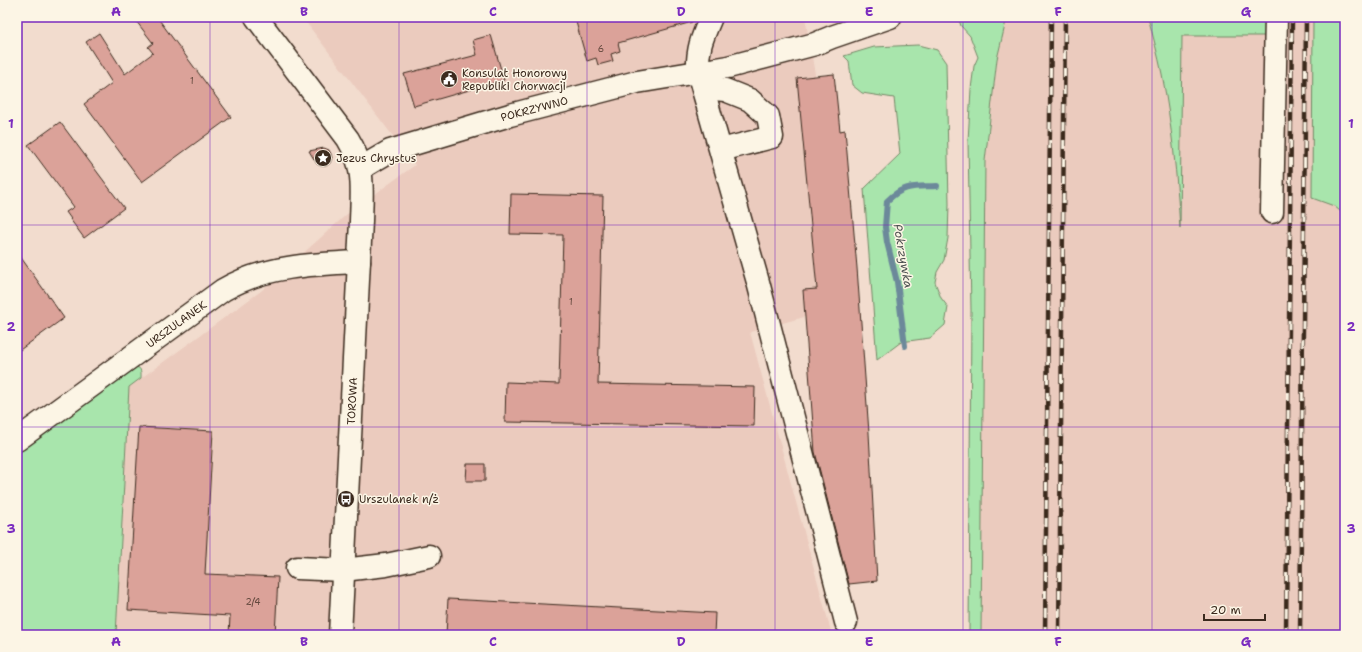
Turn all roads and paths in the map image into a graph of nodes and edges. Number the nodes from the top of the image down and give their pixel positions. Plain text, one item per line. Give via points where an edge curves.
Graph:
1 (256, 17) edge
2 (711, 17) edge
3 (890, 17) edge
4 (1276, 17) edge
5 (854, 23) edge
6 (700, 80) junction
7 (721, 150) junction
8 (360, 168) junction
9 (1272, 212) dead end
10 (359, 262) junction
11 (17, 440) edge
12 (428, 556) dead end
13 (297, 568) dead end
14 (343, 570) junction
15 (846, 622) dead end
16 (340, 635) edge

1 - 8 street via 348,138
2 - 6 street via 699,46 697,58
3 - 5 street, POKRZYWNO
4 - 9 street
5 - 6 street, POKRZYWNO via 815,44 728,67
6 - 7 street
6 - 7 street via 750,100 768,116 772,137
6 - 8 street, POKRZYWNO via 637,82 524,111 390,151
7 - 15 street
8 - 10 street, TOROWA
10 - 11 street, URSZULANEK via 278,269 237,282
10 - 14 street, TOROWA
12 - 14 street via 386,565
13 - 14 street
14 - 16 street, TOROWA

